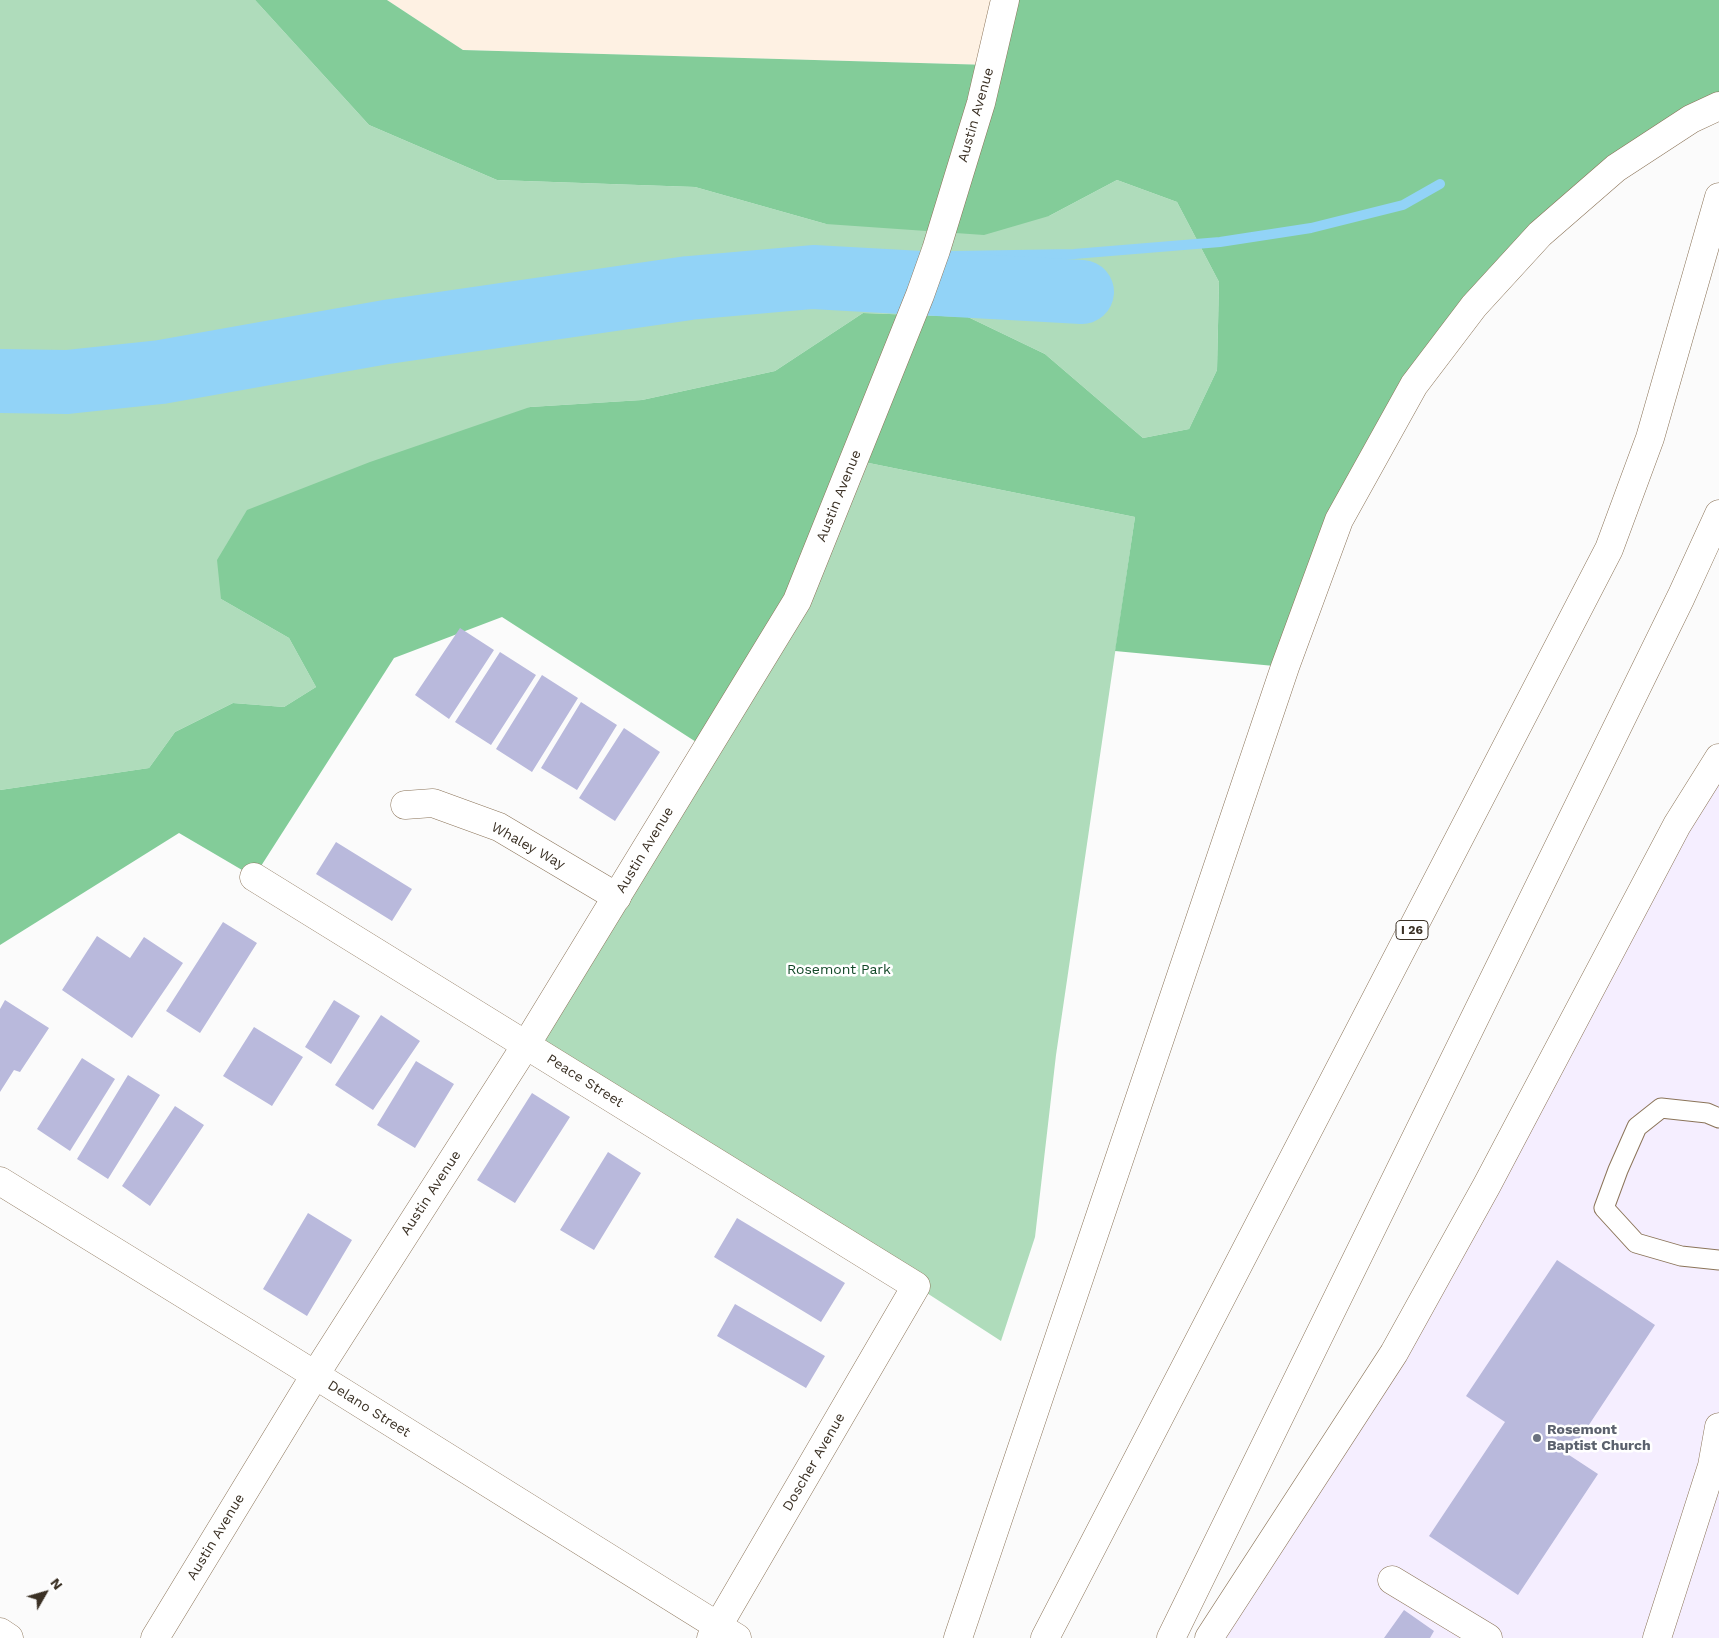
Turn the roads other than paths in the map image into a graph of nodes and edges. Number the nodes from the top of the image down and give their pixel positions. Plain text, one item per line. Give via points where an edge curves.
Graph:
1 (1005, 0) edge
2 (1719, 106) edge
3 (1719, 197) edge
4 (1719, 514) edge
5 (1719, 758) edge
6 (406, 805) dead end
7 (254, 877) dead end
8 (617, 897) junction
9 (526, 1044) junction
10 (1719, 1118) edge
11 (0, 1182) edge
12 (1719, 1260) edge
13 (916, 1286) joint
14 (314, 1375) junction
15 (1719, 1427) edge
16 (1392, 1580) dead end
17 (0, 1632) edge
18 (722, 1634) edge
19 (9, 1638) edge
20 (155, 1638) edge
21 (958, 1638) edge
22 (1045, 1638) edge
23 (1171, 1638) edge
24 (1210, 1638) edge
25 (1488, 1638) edge
26 (1657, 1638) edge

1 - 8 main road, Austin Avenue via 981,103 936,250 797,601
2 - 21 main road via 1616,168 1540,234 1474,306 1414,385 1339,520 1285,667
3 - 22 main road, I 26 via 1650,438 1609,549
4 - 23 main road via 1673,615
5 - 24 main road via 1677,825 1487,1185 1394,1353
6 - 8 main road, Whaley Way via 433,804 499,827
7 - 9 main road, Peace Street
8 - 9 main road, Austin Avenue
9 - 13 main road, Peace Street
9 - 14 main road, Austin Avenue
10 - 12 lane via 1707,1113 1661,1108 1637,1127 1604,1208 1636,1243 1680,1256
11 - 14 main road, Delano Street
13 - 18 main road, Doscher Avenue
14 - 18 main road, Delano Street
14 - 20 main road, Austin Avenue
15 - 26 main road via 1712,1466
16 - 25 main road
17 - 19 main road

